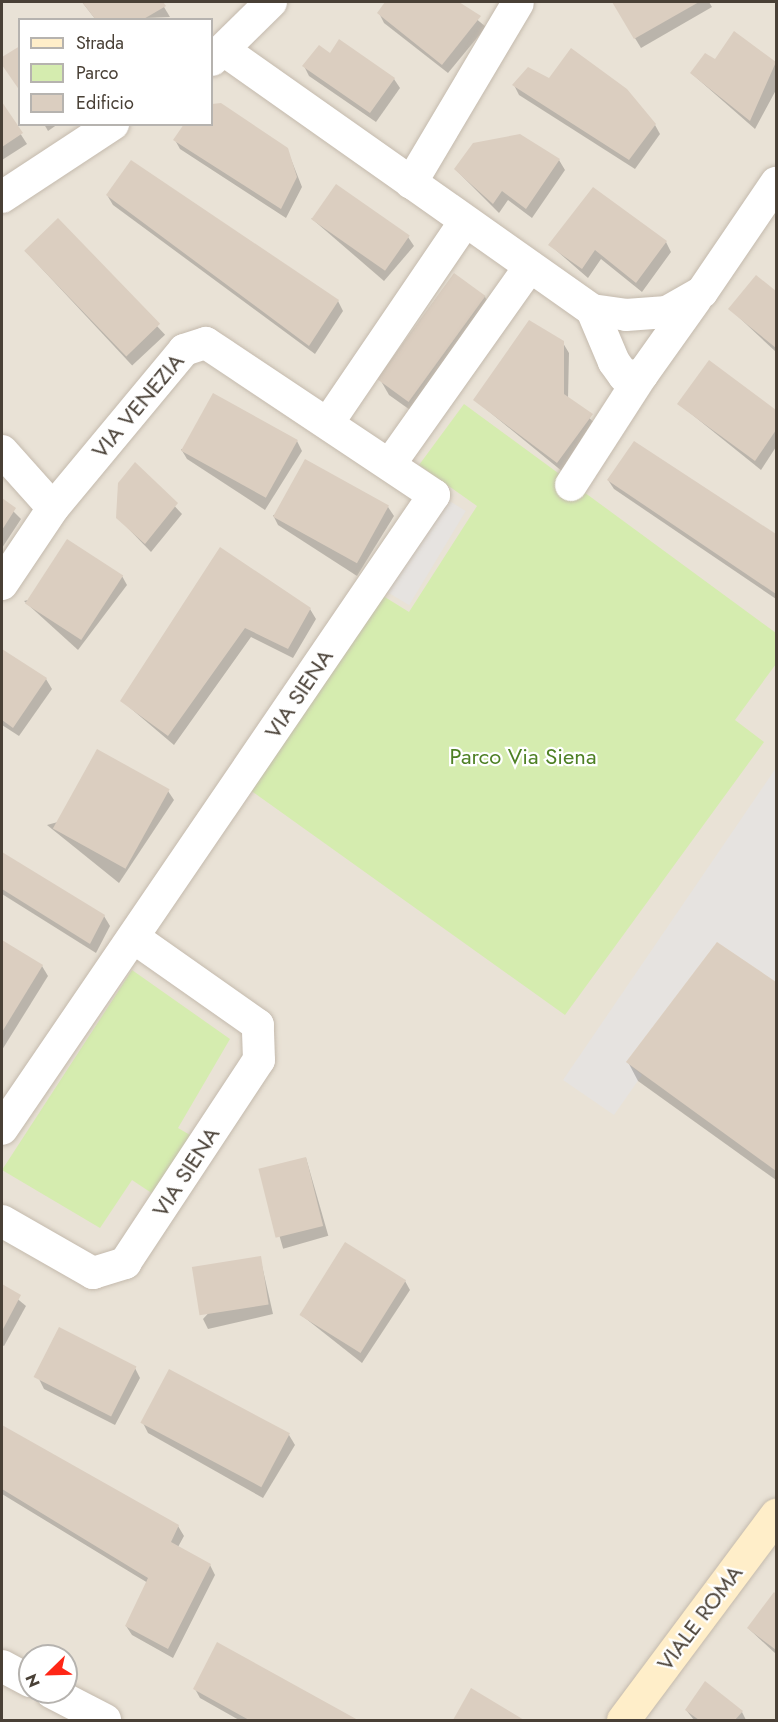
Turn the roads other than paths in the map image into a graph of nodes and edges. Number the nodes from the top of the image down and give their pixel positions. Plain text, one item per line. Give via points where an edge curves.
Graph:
1 (271, 2) edge
2 (518, 2) edge
3 (218, 56) edge
4 (110, 126) edge
5 (411, 183) junction
6 (777, 183) edge
7 (2, 197) edge
8 (465, 221) junction
9 (530, 266) junction
10 (702, 292) junction
11 (592, 310) junction
12 (642, 375) junction
13 (330, 420) junction
14 (362, 443) joint
15 (2, 451) edge
16 (390, 464) junction
17 (571, 485) dead end
18 (53, 508) junction
19 (2, 584) edge
20 (134, 938) junction
21 (2, 1129) edge
22 (2, 1221) edge
23 (777, 1515) edge
24 (2, 1666) edge
25 (18, 1675) edge
26 (74, 1704) edge
27 (105, 1720) edge
28 (623, 1720) edge

1 - 3 street
2 - 5 street
3 - 5 street
4 - 7 street
5 - 8 street
6 - 10 street
8 - 9 street
8 - 13 street
9 - 11 street
9 - 16 street
10 - 11 street via 667,312 626,315
10 - 12 street
11 - 12 street via 624,376
12 - 17 street
13 - 14 street, VIA VENEZIA
13 - 18 street, VIA VENEZIA via 206,343 184,350
14 - 16 street, VIA SIENA
15 - 18 street
16 - 20 street, VIA SIENA via 434,495
18 - 19 street, VIA VENEZIA
20 - 21 street, VIA SIENA
20 - 22 street, VIA SIENA via 258,1025 260,1060 125,1263 93,1273
23 - 28 main road, VIALE ROMA
24 - 25 street
26 - 27 street

